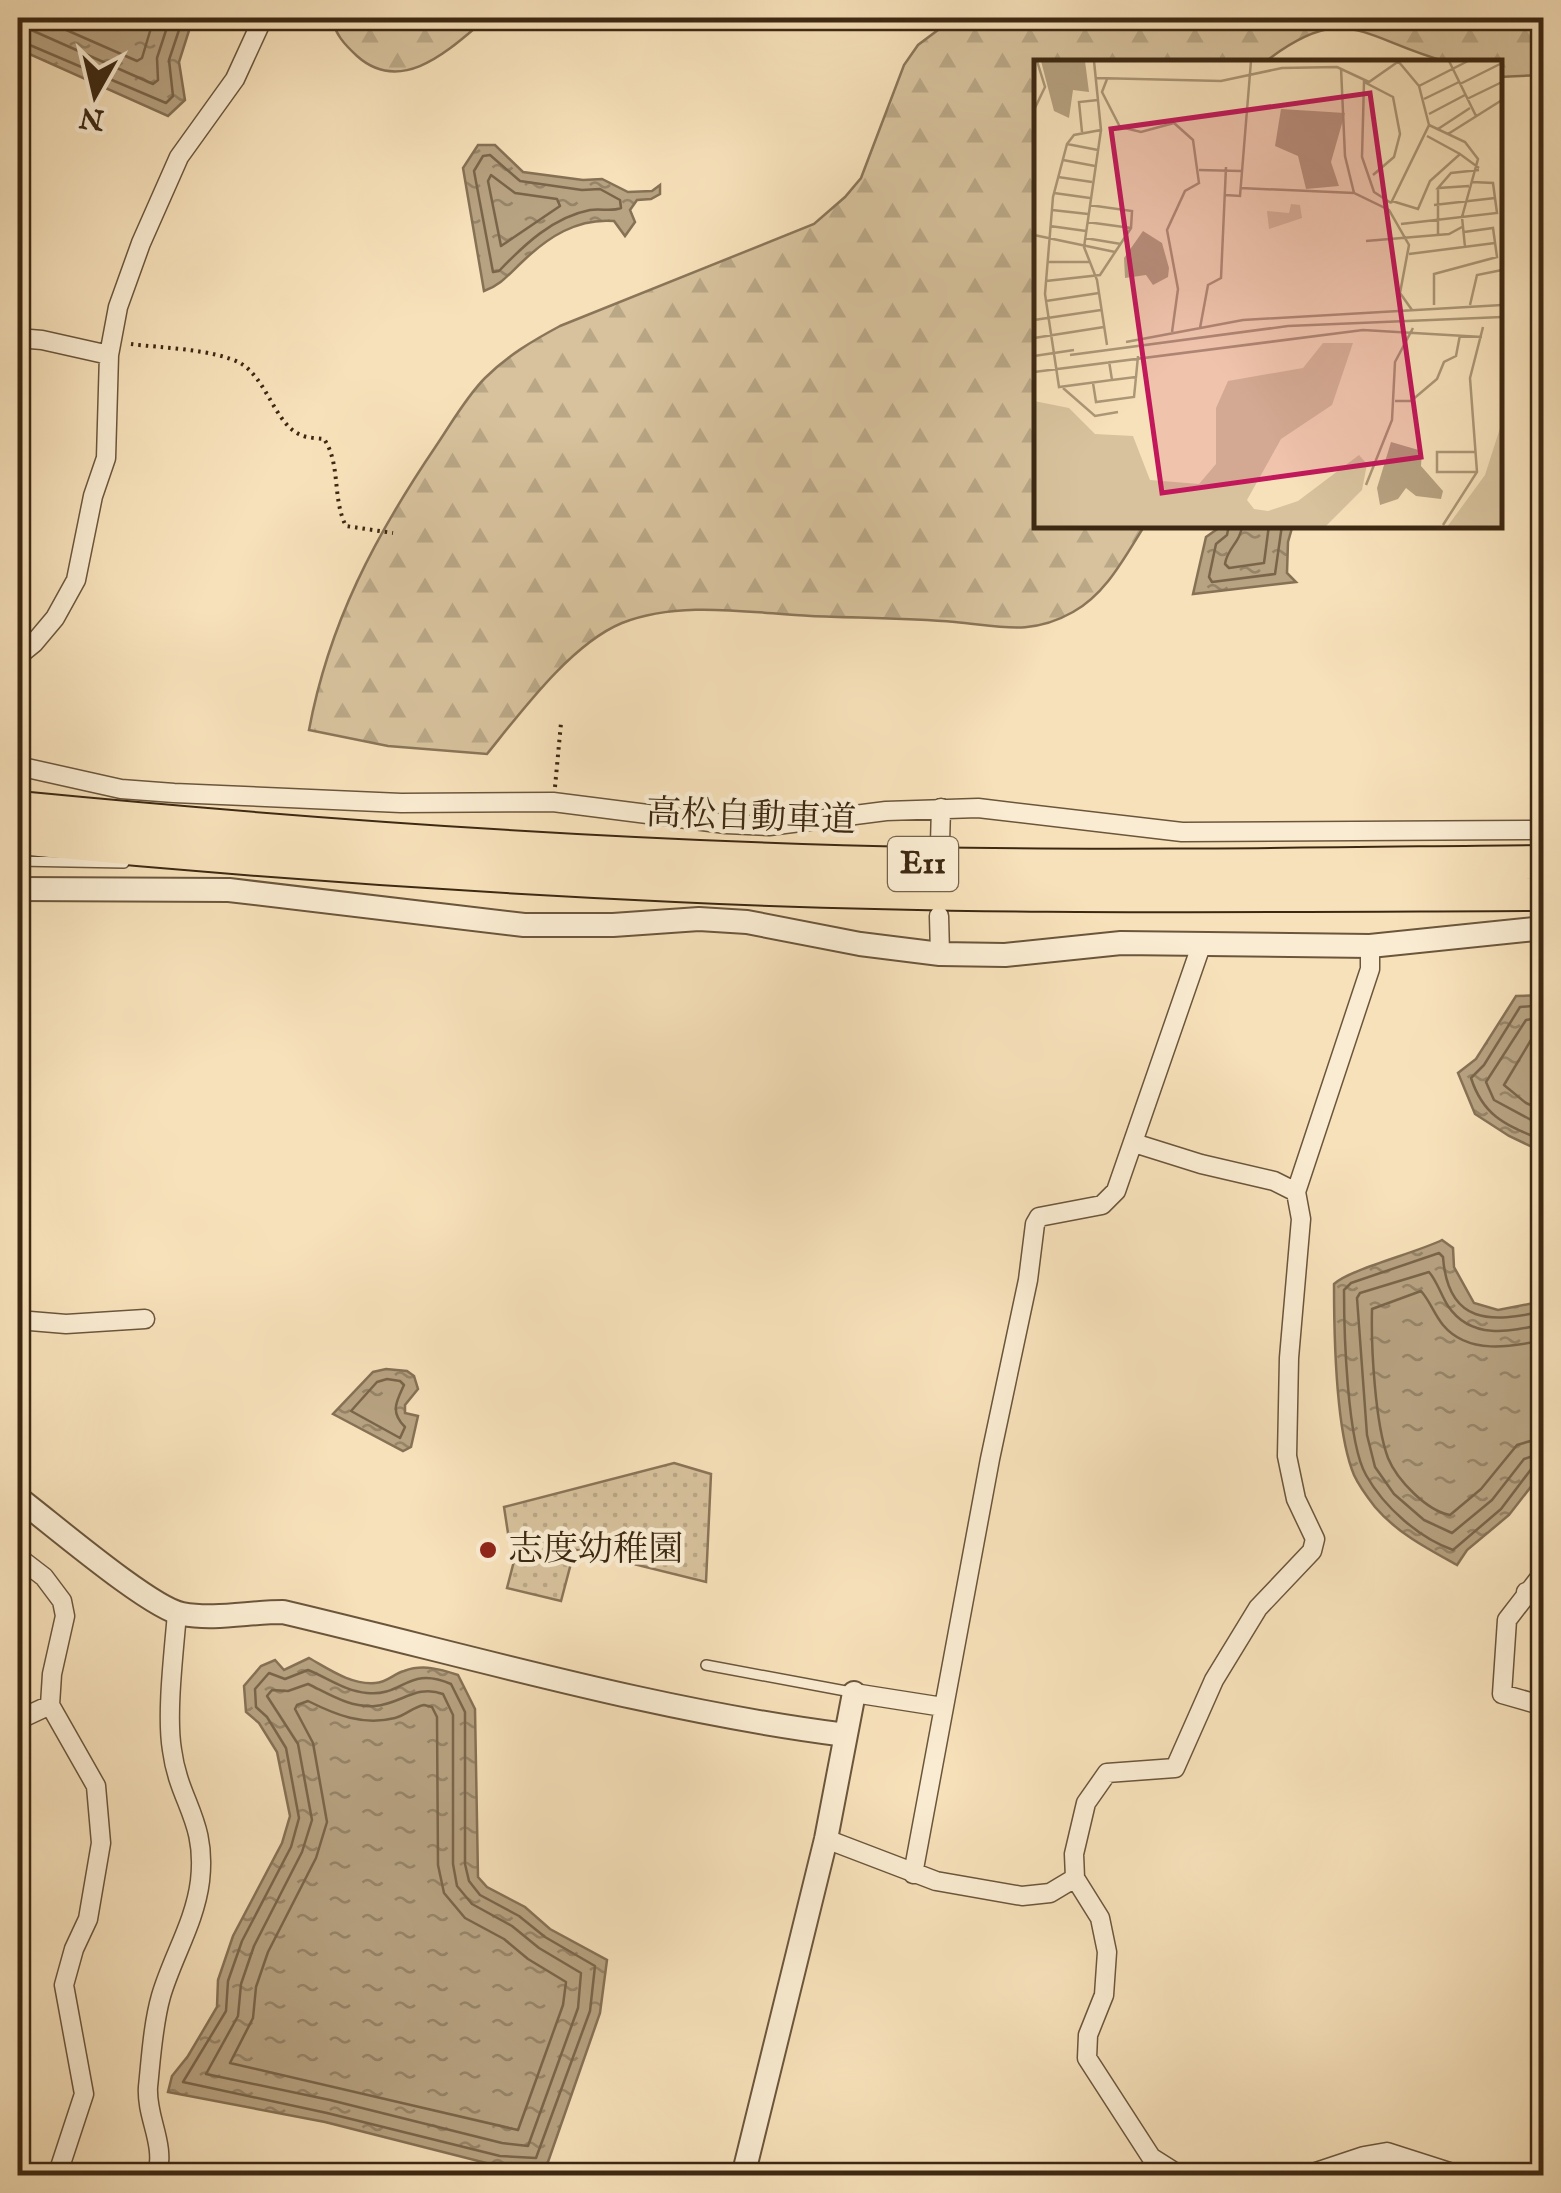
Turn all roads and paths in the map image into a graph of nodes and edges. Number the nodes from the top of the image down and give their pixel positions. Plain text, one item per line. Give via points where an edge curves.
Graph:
1 (263, 18) edge
2 (18, 338) edge
3 (110, 348) junction
4 (393, 533) dead end
5 (18, 656) edge
6 (561, 723) dead end
7 (18, 766) edge
8 (74, 802) dead end
9 (554, 802) junction
10 (18, 808) edge
11 (941, 808) junction
12 (185, 824) junction
13 (1544, 830) edge
14 (18, 838) edge
15 (940, 844) dead end
16 (18, 860) edge
17 (272, 860) junction
18 (155, 862) dead end
19 (1544, 862) edge
20 (135, 863) dead end
21 (18, 889) edge
22 (1544, 894) edge
23 (938, 916) dead end
24 (1544, 928) edge
25 (1202, 943) junction
26 (1370, 946) junction
27 (940, 954) junction
28 (1134, 1143) junction
29 (1296, 1192) junction
30 (145, 1319) dead end
31 (18, 1320) edge
32 (18, 1498) edge
33 (18, 1557) edge
34 (1544, 1572) edge
35 (1526, 1592) junction
36 (1544, 1602) edge
37 (176, 1613) junction
38 (706, 1664) dead end
39 (854, 1693) junction
40 (50, 1705) junction
41 (1544, 1706) edge
42 (944, 1707) junction
43 (18, 1720) edge
44 (846, 1735) junction
45 (826, 1840) junction
46 (913, 1874) junction
47 (1075, 1878) junction
48 (57, 2176) edge
49 (157, 2176) edge
50 (743, 2176) edge
51 (1181, 2176) edge
52 (1304, 2176) edge
53 (1462, 2176) edge

1 - 3 street via 234,79 179,157 141,243
2 - 3 street
3 - 4 path via 242,364 289,426 332,450 346,526
3 - 5 street via 106,458 76,580 54,618
6 - 9 path
7 - 9 street via 122,788 241,798
8 - 12 lane
9 - 11 street via 769,826
10 - 12 highway, 高松自動車道 / E11
11 - 13 street via 1182,832
11 - 15 street
12 - 19 highway, 高松自動車道 / E11 via 902,864
14 - 17 highway, 高松自動車道 / E11
16 - 20 lane
17 - 18 lane
17 - 22 highway, 高松自動車道 / E11 via 675,886 917,893
21 - 27 street via 228,890 524,925 748,922
23 - 27 street
24 - 26 street
25 - 26 street
25 - 27 street
25 - 28 street
26 - 29 street via 1370,969
28 - 29 street
28 - 42 street via 1116,1191 1102,1205 1039,1217 1035,1224
29 - 47 street via 1301,1219 1288,1456 1296,1499 1315,1539 1312,1552 1258,1608 1214,1680 1175,1768 1107,1773 1086,1802
30 - 31 street
32 - 37 street
33 - 40 street via 62,1601
34 - 35 street
35 - 36 street
35 - 41 street via 1508,1620 1502,1694
37 - 44 street via 282,1612 546,1678
37 - 49 street via 171,1747 202,1841 196,1901 157,2018 148,2091 162,2160
38 - 39 lane
39 - 42 street
39 - 44 street
40 - 43 street
40 - 48 street via 96,1786 102,1843 88,1919 64,1985 84,2094
42 - 46 street
44 - 45 street
45 - 46 street
45 - 50 street
46 - 47 street via 1022,1896 1050,1893
47 - 51 street via 1100,1918 1107,1952 1104,1995 1088,2035 1087,2058 1151,2157
52 - 53 street via 1387,2152

